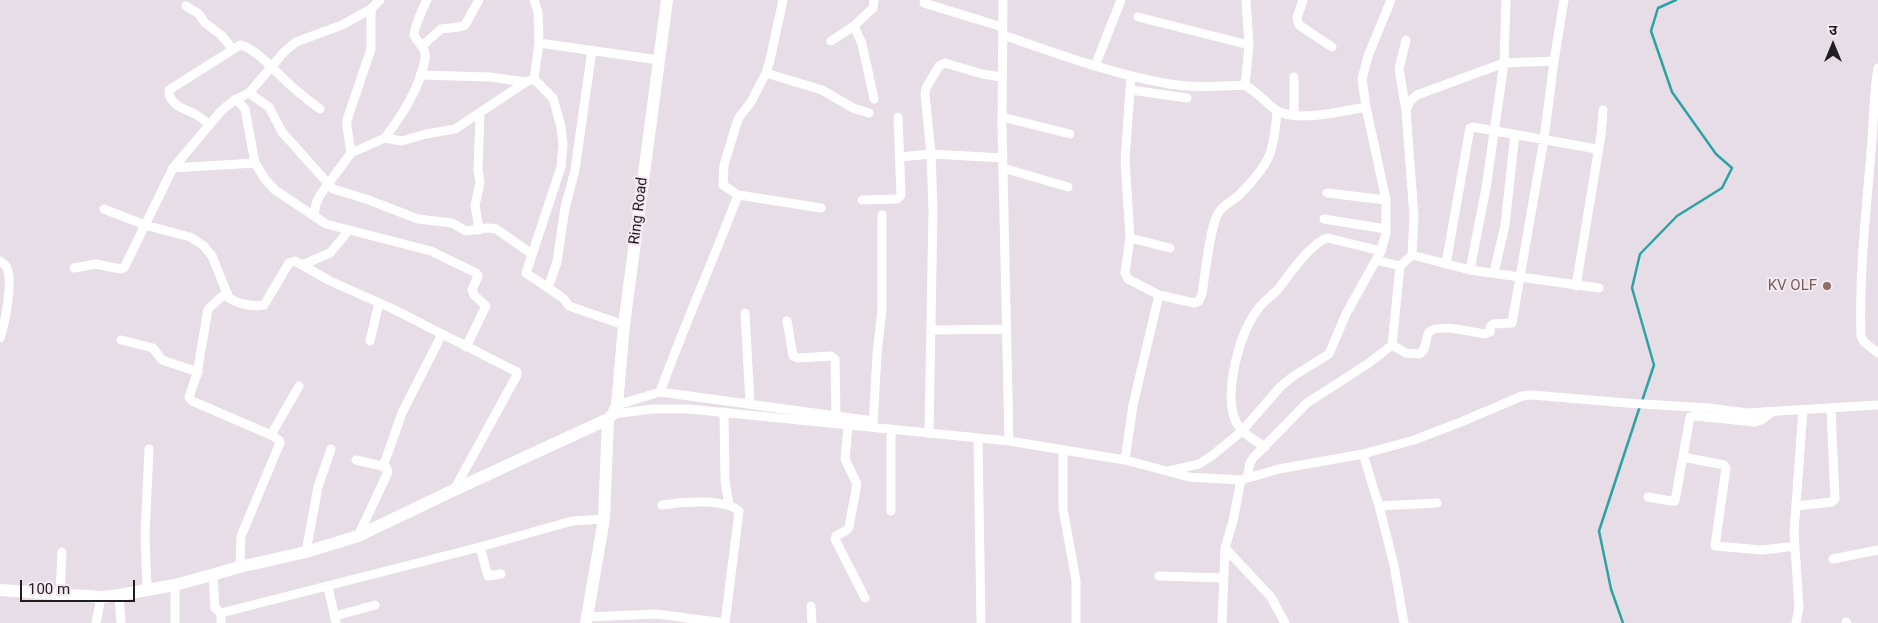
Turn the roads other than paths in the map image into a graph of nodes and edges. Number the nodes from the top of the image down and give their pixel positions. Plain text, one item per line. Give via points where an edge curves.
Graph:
1 (380, 0) edge
2 (427, 0) edge
3 (479, 0) edge
4 (534, 0) edge
5 (667, 0) edge
6 (782, 0) edge
7 (874, 0) edge
8 (1003, 0) edge
9 (1121, 0) edge
10 (1303, 0) edge
11 (1391, 0) edge
12 (1506, 0) edge
13 (1564, 0) edge
14 (1244, 2) edge
15 (924, 4) dead end
16 (186, 6) dead end
17 (371, 9) junction
18 (1138, 17) dead end
19 (854, 26) junction
20 (1003, 31) junction
21 (1406, 40) dead end
22 (830, 41) dead end
23 (539, 43) junction
24 (1249, 44) junction
25 (422, 46) junction
26 (1332, 47) dead end
27 (232, 48) junction
28 (592, 50) junction
29 (659, 60) junction
30 (1554, 61) junction
31 (1504, 63) junction
32 (1095, 66) junction
33 (272, 68) junction
34 (1878, 68) edge
35 (766, 73) junction
36 (420, 75) junction
37 (1132, 76) junction
38 (1294, 76) dead end
39 (1001, 77) junction
40 (530, 80) junction
41 (1245, 85) junction
42 (1131, 90) junction
43 (249, 93) junction
44 (1187, 98) dead end
45 (874, 99) dead end
46 (236, 100) junction
47 (1366, 107) junction
48 (320, 108) dead end
49 (1603, 110) dead end
50 (1277, 111) junction
51 (1406, 111) junction
52 (869, 113) dead end
53 (480, 114) junction
54 (1294, 115) junction
55 (898, 116) dead end
56 (1002, 117) junction
57 (209, 124) junction
58 (1494, 129) junction
59 (1070, 134) dead end
60 (1515, 134) junction
61 (386, 138) junction
62 (1544, 139) junction
63 (1597, 149) junction
64 (351, 153) junction
65 (932, 154) junction
66 (900, 157) junction
67 (255, 163) junction
68 (1003, 163) junction
69 (173, 168) junction
70 (328, 185) junction
71 (1068, 187) dead end
72 (1327, 193) dead end
73 (738, 195) junction
74 (862, 200) dead end
75 (1386, 200) junction
76 (821, 208) dead end
77 (104, 209) dead end
78 (882, 215) dead end
79 (314, 216) junction
80 (1324, 219) dead end
81 (145, 225) junction
82 (1386, 228) junction
83 (349, 230) junction
84 (479, 230) junction
85 (1130, 238) junction
86 (1170, 248) dead end
87 (1381, 251) junction
88 (532, 254) junction
89 (1412, 255) junction
90 (1376, 260) junction
91 (0, 261) edge
92 (1446, 264) junction
93 (302, 266) junction
94 (1400, 266) junction
95 (74, 268) dead end
96 (1470, 270) junction
97 (1494, 273) junction
98 (1521, 278) junction
99 (1576, 286) junction
100 (548, 288) junction
101 (1599, 288) dead end
102 (226, 293) junction
103 (1159, 295) junction
104 (379, 303) junction
105 (745, 313) dead end
106 (787, 321) dead end
107 (624, 325) junction
108 (1006, 329) junction
109 (931, 330) junction
110 (442, 334) junction
111 (0, 338) edge
112 (121, 340) dead end
113 (370, 341) dead end
114 (1392, 345) junction
115 (466, 347) junction
116 (1878, 353) edge
117 (198, 372) junction
118 (299, 386) dead end
119 (660, 392) junction
120 (750, 403) junction
121 (1878, 406) edge
122 (1830, 409) junction
123 (1803, 410) junction
124 (724, 412) junction
125 (1772, 412) junction
126 (613, 413) junction
127 (836, 415) junction
128 (873, 425) junction
129 (848, 426) junction
130 (891, 430) junction
131 (1242, 431) junction
132 (929, 434) junction
133 (271, 435) junction
134 (978, 439) junction
135 (1009, 441) junction
136 (1265, 447) junction
137 (149, 448) dead end
138 (331, 449) dead end
139 (1063, 451) junction
140 (1363, 454) junction
141 (1683, 457) junction
142 (356, 460) dead end
143 (1125, 460) junction
144 (383, 467) junction
145 (1167, 471) junction
146 (1244, 479) junction
147 (454, 490) junction
148 (1648, 497) dead end
149 (1437, 503) dead end
150 (662, 505) dead end
151 (729, 505) junction
152 (1379, 506) junction
153 (1796, 506) junction
154 (891, 511) dead end
155 (604, 520) junction
156 (358, 536) junction
157 (1795, 546) junction
158 (480, 547) junction
159 (1225, 548) junction
160 (1878, 550) edge
161 (62, 552) dead end
162 (306, 552) junction
163 (1833, 559) dead end
164 (240, 567) junction
165 (214, 574) junction
166 (501, 574) dead end
167 (1159, 576) dead end
168 (1223, 578) junction
169 (175, 585) junction
170 (328, 587) junction
171 (0, 590) edge
172 (147, 590) junction
173 (60, 594) junction
174 (118, 595) junction
175 (101, 597) junction
176 (864, 598) dead end
177 (375, 605) dead end
178 (811, 606) dead end
179 (221, 618) edge
180 (336, 620) edge
181 (586, 620) edge
182 (698, 621) edge
183 (96, 623) edge
184 (121, 623) edge
185 (174, 623) edge
186 (725, 623) edge
187 (812, 623) edge
188 (981, 623) edge
189 (1076, 623) edge
190 (1222, 623) edge
191 (1285, 623) edge
192 (1404, 623) edge
193 (1796, 623) edge

1 - 17 street
2 - 25 street via 414,30
3 - 25 street via 465,25 441,29
4 - 23 street via 538,12
5 - 29 street, Ring Road
6 - 35 street
7 - 19 street via 873,8
8 - 20 street
9 - 32 street
10 - 26 street via 1297,18 1299,25
11 - 47 street via 1364,69 1362,79
12 - 31 street
13 - 30 street
14 - 24 street
15 - 20 street
16 - 27 street via 199,14
17 - 33 street via 342,25 300,39
17 - 64 street via 371,49 347,120
18 - 24 street
19 - 22 street
19 - 45 street via 862,44
20 - 32 street
20 - 39 street
21 - 51 street via 1399,69
23 - 28 street
23 - 40 street
24 - 41 street
25 - 36 street via 425,58
27 - 33 street via 240,44 246,46
27 - 57 street via 169,90 177,105
28 - 29 street
28 - 100 street via 575,170 565,208 556,268
29 - 107 street, Ring Road
30 - 31 street
30 - 62 street
31 - 51 street via 1417,95
31 - 58 street
32 - 37 street
33 - 43 street
33 - 48 street
34 - 116 street via 1860,290 1861,336
35 - 52 street via 822,90 853,108
35 - 73 street via 740,116 724,165 724,187
36 - 40 street
36 - 61 street via 404,112
37 - 41 street via 1193,86
37 - 42 street
38 - 54 street
39 - 56 street
39 - 65 street via 948,63 939,66 925,94
40 - 53 street
40 - 88 street via 553,98 563,145 561,167
41 - 50 street
42 - 44 street
42 - 85 street via 1125,160
43 - 46 street
43 - 70 street via 271,110 282,132
46 - 57 street
46 - 67 street via 245,109
47 - 54 street via 1314,116
47 - 75 street
49 - 63 street
50 - 54 street
50 - 103 street via 1275,140 1267,163 1216,216 1200,300 1194,304
51 - 89 street via 1414,216
53 - 61 street via 450,131 402,141
53 - 84 street via 480,183 475,204
55 - 66 street
56 - 59 street
56 - 68 street
57 - 69 street
58 - 60 street
58 - 92 street via 1473,127 1470,130
58 - 96 street
60 - 62 street
60 - 97 street via 1505,225
61 - 64 street
62 - 63 street
62 - 98 street
63 - 99 street
64 - 70 street
65 - 66 street
65 - 68 street
65 - 109 street
66 - 74 street via 900,197
67 - 69 street
67 - 79 street via 275,190
68 - 71 street
68 - 108 street
69 - 81 street
70 - 79 street via 320,195
70 - 84 street via 418,219 452,223 466,231
72 - 75 street
73 - 76 street
73 - 119 street
75 - 82 street
77 - 81 street
78 - 128 street via 882,309
79 - 83 street via 326,224
80 - 82 street
81 - 95 street via 122,269 96,264
81 - 102 street via 190,237 204,246 212,256
82 - 87 street
83 - 93 street via 330,253
83 - 115 street via 431,251 476,273 472,290 486,306
84 - 88 street via 496,229
85 - 86 street
85 - 103 street via 1124,270 1127,278
87 - 90 street
87 - 131 street via 1324,239 1298,263 1274,295 1258,308 1237,354 1231,393 1236,422
88 - 100 street via 527,274
89 - 92 street
89 - 94 street
90 - 94 street
90 - 131 street via 1346,314 1329,354 1281,386
91 - 111 street via 7,268 9,293
92 - 96 street
93 - 102 street via 292,261 289,263 264,305 234,301
93 - 104 street
94 - 114 street
96 - 97 street
97 - 98 street
98 - 99 street
98 - 114 street via 1512,323 1493,324 1490,332 1484,334 1433,328 1428,333 1424,351 1419,354 1406,353
99 - 101 street
100 - 107 street via 569,306
102 - 117 street via 208,309
103 - 143 street via 1133,405
104 - 110 street
104 - 113 street
105 - 120 street
106 - 127 street via 793,356 831,356 835,359
107 - 126 street, Ring Road
108 - 109 street
108 - 135 street
109 - 132 street
110 - 115 street
110 - 144 street via 402,413
112 - 117 street via 153,348 162,360
114 - 136 street via 1307,403
115 - 147 street via 514,369 517,375
117 - 133 street via 189,397 192,401
118 - 133 street
119 - 120 street
119 - 126 street
120 - 127 street
121 - 122 street
122 - 123 street
122 - 153 street via 1835,499
123 - 125 street
123 - 153 street
124 - 126 street via 652,409
124 - 129 street
124 - 151 street via 725,481
125 - 140 street via 1747,413 1522,396 1414,440
125 - 141 street via 1755,422 1692,416
126 - 147 street
126 - 155 street, Ring Road
127 - 128 street
128 - 129 street
128 - 130 street
129 - 176 street via 845,459 857,480 857,487 849,528 835,540
130 - 132 street
130 - 154 street
131 - 136 street
131 - 145 street via 1204,462
132 - 134 street
133 - 164 street via 279,440 280,445 241,536
134 - 135 street
134 - 188 street
135 - 139 street
136 - 146 street via 1250,463
137 - 172 street via 145,536
138 - 162 street via 318,487
139 - 143 street
139 - 189 street via 1063,509 1076,580
140 - 146 street via 1279,469
140 - 152 street
141 - 148 street via 1675,501
141 - 157 street via 1726,468 1715,546 1762,550
142 - 144 street
143 - 145 street
144 - 156 street via 388,472
145 - 146 street via 1190,477
146 - 159 street
147 - 156 street
149 - 152 street
150 - 151 street via 691,501
151 - 186 street via 739,513
152 - 192 street
153 - 157 street
155 - 158 street via 572,522
155 - 181 street, Ring Road
156 - 162 street
157 - 193 street via 1799,607
158 - 166 street via 488,576
158 - 170 street
159 - 168 street
159 - 191 street via 1271,597
160 - 163 street
161 - 173 street
162 - 164 street
164 - 165 street
165 - 169 street
165 - 179 street via 215,608
167 - 168 street
168 - 190 street
169 - 172 street
169 - 185 street
170 - 179 street
170 - 180 street
171 - 173 street
172 - 174 street
173 - 175 street
174 - 175 street
174 - 184 street
175 - 183 street
177 - 180 street
178 - 187 street
181 - 182 street via 656,614
182 - 186 street

